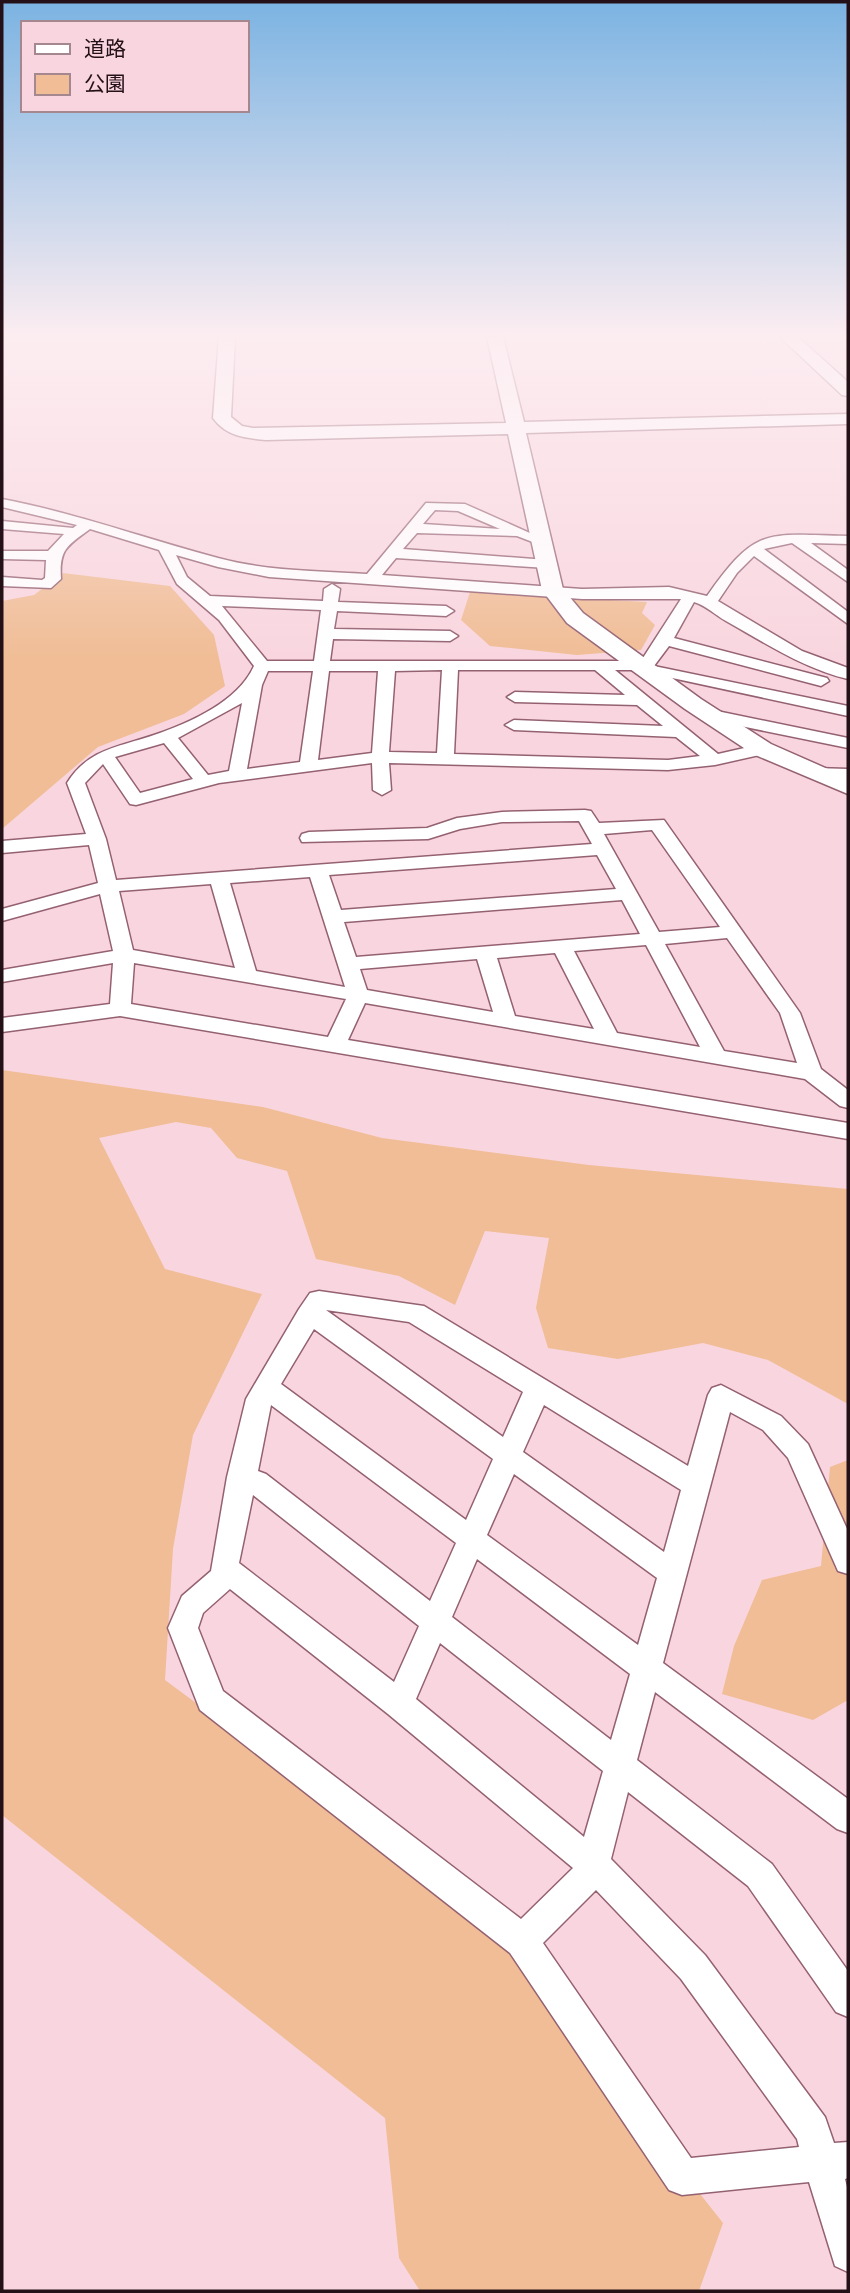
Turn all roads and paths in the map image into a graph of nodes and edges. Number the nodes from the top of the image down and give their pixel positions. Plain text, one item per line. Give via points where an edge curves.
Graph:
1 (520, 444) edge
2 (2, 503) edge
3 (2, 525) edge
4 (81, 528) junction
5 (413, 528) junction
6 (535, 539) junction
7 (796, 539) junction
8 (848, 540) edge
9 (166, 548) junction
10 (753, 548) junction
11 (392, 553) junction
12 (2, 555) edge
13 (51, 556) junction
14 (547, 564) junction
15 (848, 577) edge
16 (334, 578) junction
17 (370, 580) junction
18 (2, 582) edge
19 (553, 590) junction
20 (690, 596) junction
21 (208, 601) junction
22 (710, 602) junction
23 (330, 605) junction
24 (446, 611) dead end
25 (848, 619) edge
26 (326, 634) junction
27 (450, 636) dead end
28 (664, 640) junction
29 (600, 665) junction
30 (262, 666) junction
31 (322, 666) junction
32 (387, 666) junction
33 (450, 666) junction
34 (516, 667) junction
35 (641, 667) junction
36 (848, 674) edge
37 (826, 675) junction
38 (254, 685) junction
39 (515, 697) junction
40 (642, 700) junction
41 (807, 703) junction
42 (848, 711) edge
43 (712, 715) junction
44 (679, 732) junction
45 (167, 735) junction
46 (515, 743) junction
47 (848, 743) edge
48 (762, 749) junction
49 (105, 755) junction
50 (380, 757) junction
51 (445, 758) junction
52 (715, 760) junction
53 (308, 767) junction
54 (815, 773) junction
55 (848, 774) edge
56 (237, 776) junction
57 (204, 782) junction
58 (848, 787) edge
59 (382, 790) dead end
60 (593, 829) junction
61 (309, 838) dead end
62 (97, 839) junction
63 (2, 847) edge
64 (602, 849) junction
65 (318, 871) junction
66 (219, 878) junction
67 (107, 886) junction
68 (626, 894) junction
69 (2, 915) edge
70 (332, 917) junction
71 (733, 932) junction
72 (650, 938) junction
73 (561, 945) junction
74 (485, 952) junction
75 (124, 955) junction
76 (347, 964) junction
77 (247, 975) junction
78 (2, 976) edge
79 (358, 995) junction
80 (120, 1009) junction
81 (506, 1020) junction
82 (2, 1025) edge
83 (609, 1038) junction
84 (335, 1046) junction
85 (716, 1056) junction
86 (811, 1073) junction
87 (848, 1101) edge
88 (848, 1132) edge
89 (308, 1317) junction
90 (266, 1387) junction
91 (538, 1388) junction
92 (509, 1457) junction
93 (241, 1477) junction
94 (696, 1485) junction
95 (472, 1541) junction
96 (848, 1562) edge
97 (230, 1572) junction
98 (672, 1573) junction
99 (435, 1623) junction
100 (645, 1670) junction
101 (399, 1704) junction
102 (619, 1766) junction
103 (848, 1818) edge
104 (593, 1864) junction
105 (522, 1941) junction
106 (848, 2000) edge
107 (835, 2162) edge
108 (848, 2253) edge

1 - 6 street
2 - 4 street via 52,513
3 - 4 street
4 - 9 street
4 - 13 street
5 - 6 street
5 - 6 street via 431,506 460,507
5 - 11 street
6 - 14 street
7 - 8 street
7 - 10 street via 776,538
7 - 15 street
9 - 16 street via 242,568
9 - 21 street via 170,566 187,589
10 - 22 street
10 - 25 street
11 - 14 street
11 - 17 street
12 - 13 street
13 - 18 street via 53,579 46,585
14 - 19 street
16 - 17 street
16 - 23 street
17 - 19 street
19 - 20 street
19 - 35 street via 575,618
20 - 22 street
20 - 28 street
21 - 23 street
21 - 30 street
22 - 37 street
23 - 24 street
23 - 26 street
26 - 27 street
26 - 31 street
28 - 35 street
28 - 37 street
29 - 34 street
29 - 35 street
29 - 40 street
30 - 31 street
30 - 38 street
31 - 32 street
31 - 53 street
32 - 33 street
32 - 50 street
33 - 34 street
33 - 51 street
34 - 39 street
35 - 41 street
35 - 43 street
36 - 37 street
37 - 41 street
38 - 45 street via 200,721
38 - 56 street
39 - 40 street
39 - 46 street
40 - 44 street
41 - 42 street
43 - 47 street
43 - 48 street
44 - 46 street
44 - 52 street
45 - 49 street
45 - 57 street
46 - 51 street
46 - 52 street via 668,765
48 - 52 street
48 - 54 street
49 - 57 street via 136,800
49 - 62 street via 82,770 76,783
50 - 51 street
50 - 53 street
50 - 59 street
53 - 56 street
54 - 55 street
54 - 58 street
56 - 57 street
60 - 61 street via 585,815 502,817 428,832
60 - 64 street
60 - 71 street via 657,824
62 - 63 street
62 - 67 street
64 - 65 street
64 - 68 street
65 - 66 street
65 - 70 street
66 - 67 street
66 - 77 street
67 - 69 street
67 - 75 street
68 - 70 street
68 - 72 street
70 - 76 street
71 - 72 street
71 - 86 street via 790,1013
72 - 73 street
72 - 85 street
73 - 74 street
73 - 83 street
74 - 76 street
74 - 81 street
75 - 77 street
75 - 78 street
75 - 80 street
76 - 79 street
77 - 79 street
79 - 81 street
79 - 84 street
80 - 82 street
80 - 84 street
81 - 83 street
83 - 85 street
84 - 88 street
85 - 86 street
86 - 87 street
89 - 90 street
89 - 91 street via 319,1300 415,1313
89 - 92 street via 321,1321
90 - 93 street via 259,1399
90 - 95 street
91 - 92 street
91 - 94 street
92 - 95 street
92 - 98 street
93 - 97 street via 224,1568
93 - 99 street via 257,1482
94 - 96 street via 721,1395 732,1398 772,1423 799,1452
94 - 98 street
95 - 99 street
95 - 100 street
97 - 101 street
97 - 105 street via 192,1605 183,1628 211,1700
98 - 100 street
99 - 101 street
99 - 102 street
100 - 102 street
100 - 103 street
101 - 104 street
102 - 104 street
102 - 106 street via 760,1875
104 - 105 street via 588,1875
104 - 107 street via 693,1967
105 - 107 street via 682,2176
107 - 108 street

